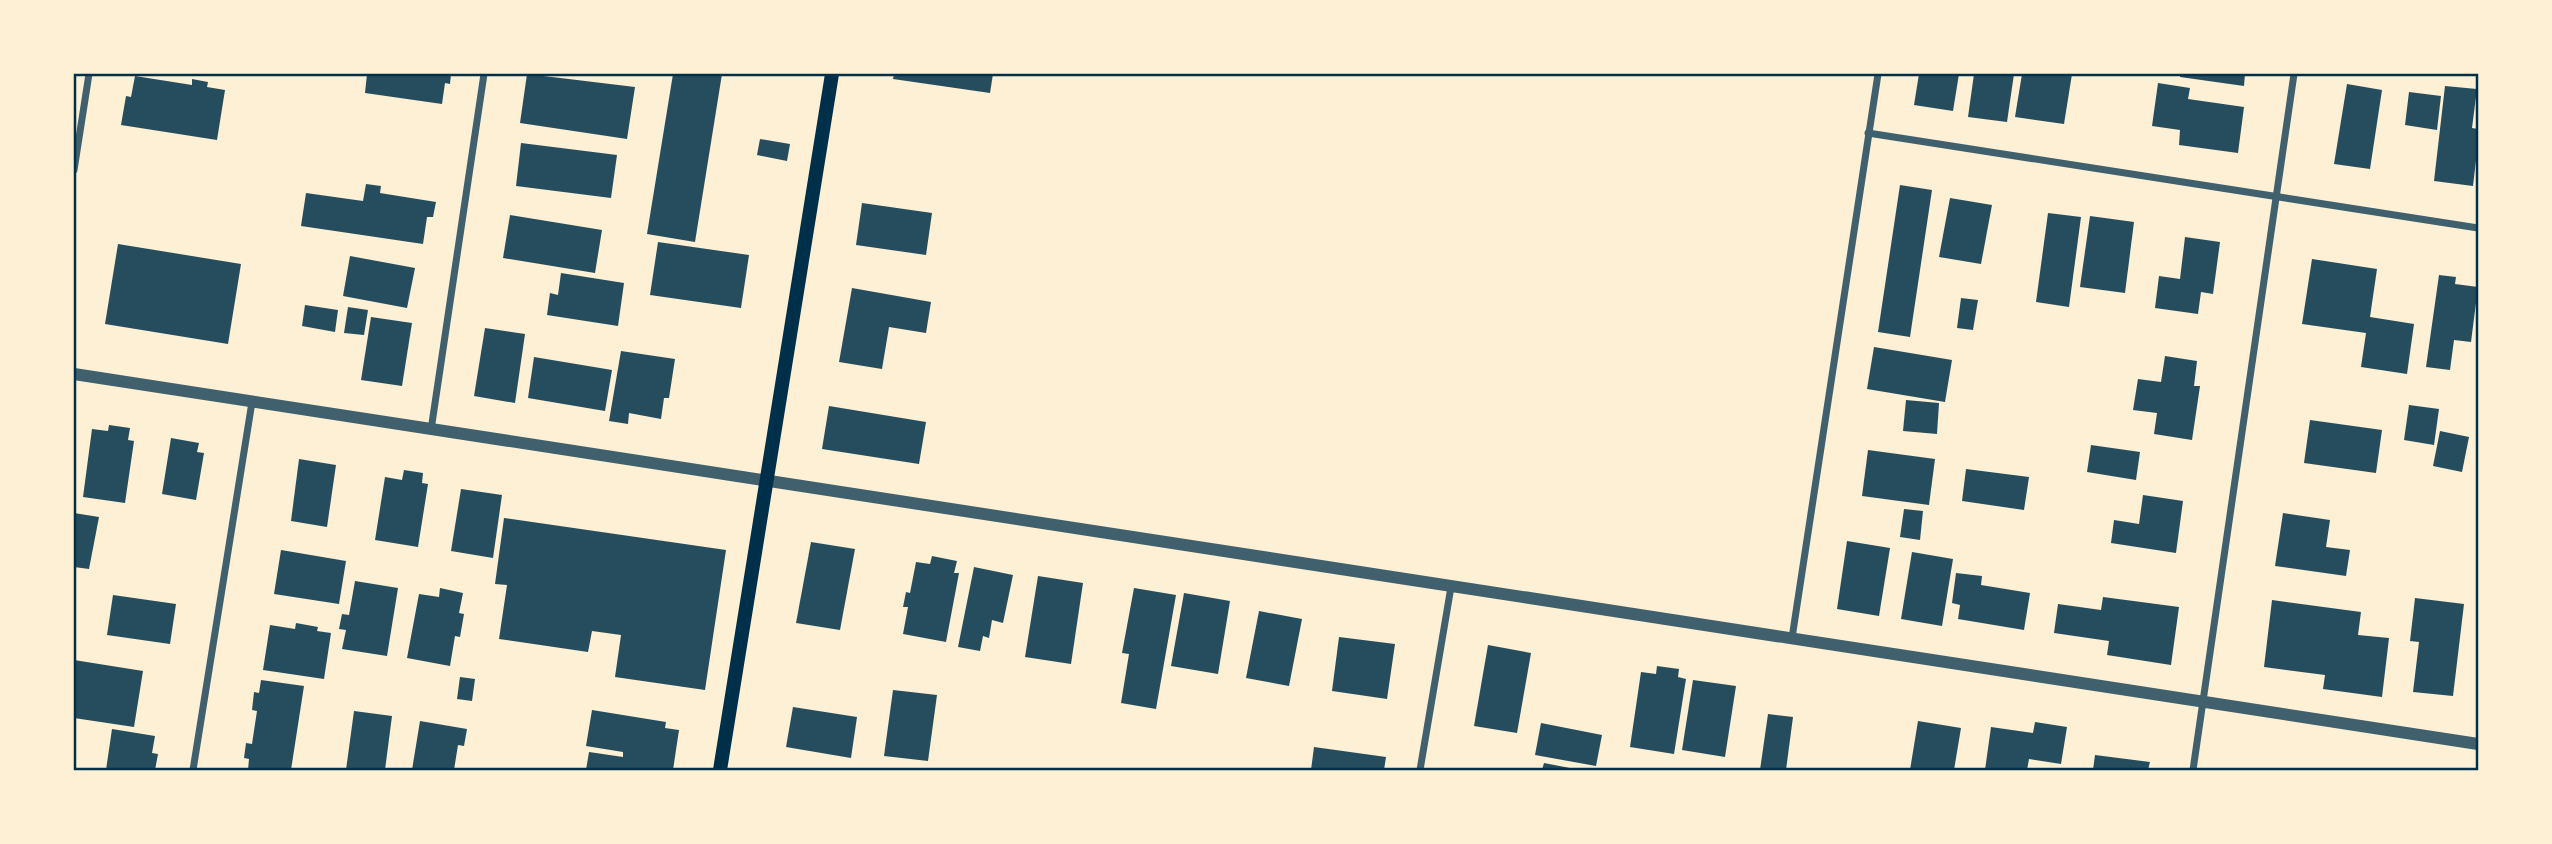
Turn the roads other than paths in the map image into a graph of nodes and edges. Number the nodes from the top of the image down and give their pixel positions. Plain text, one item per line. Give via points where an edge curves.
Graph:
1 (89, 74) edge
2 (484, 74) edge
3 (832, 74) edge
4 (1878, 74) edge
5 (2294, 74) edge
6 (1868, 133) junction
7 (74, 170) edge
8 (2276, 197) junction
9 (2479, 228) edge
10 (74, 374) edge
11 (252, 402) junction
12 (430, 430) junction
13 (768, 483) junction
14 (1451, 587) junction
15 (1792, 638) junction
16 (2204, 700) junction
17 (2479, 744) edge
18 (192, 771) edge
19 (720, 771) edge
20 (1420, 771) edge
21 (2193, 771) edge

1 - 7 street
2 - 12 street
3 - 13 main road
4 - 6 street
5 - 8 street
6 - 8 street
6 - 15 street
8 - 9 street
8 - 16 street
10 - 11 street
11 - 12 street
11 - 18 street
12 - 13 street
13 - 14 street
13 - 19 main road
14 - 15 street
14 - 20 street
15 - 16 street
16 - 17 street
16 - 21 street

